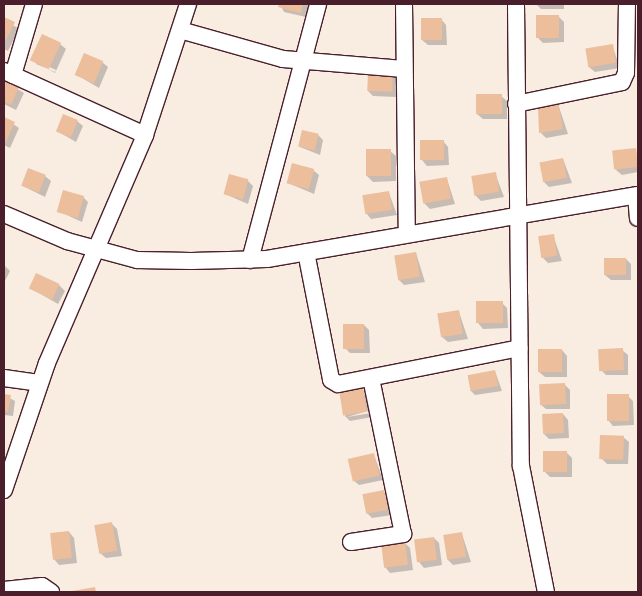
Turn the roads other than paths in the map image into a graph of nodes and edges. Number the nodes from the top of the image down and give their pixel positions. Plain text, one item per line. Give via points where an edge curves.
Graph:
1 (34, 4) edge
2 (188, 4) edge
3 (318, 4) edge
4 (404, 4) edge
5 (516, 4) edge
6 (627, 4) edge
7 (180, 30) junction
8 (303, 60) junction
9 (404, 69) junction
10 (8, 73) edge
11 (516, 104) junction
12 (145, 135) junction
13 (637, 196) edge
14 (4, 214) edge
15 (516, 215) junction
16 (638, 218) edge
17 (407, 234) junction
18 (97, 250) junction
19 (306, 252) junction
20 (250, 260) junction
21 (519, 348) junction
22 (4, 378) edge
23 (371, 378) junction
24 (40, 383) junction
25 (5, 480) edge
26 (351, 542) dead end
27 (4, 590) edge
28 (51, 592) edge
29 (546, 592) edge

1 - 10 street
2 - 7 street
3 - 8 street
4 - 9 street
5 - 11 street
6 - 11 street via 626,73 622,82
7 - 8 street
7 - 12 street
8 - 9 street
8 - 20 street
9 - 17 street
10 - 12 street
11 - 15 street
12 - 18 street
13 - 15 street
13 - 16 street
14 - 18 street
15 - 17 street
15 - 21 street
17 - 19 street
18 - 20 street via 137,260
18 - 24 street
19 - 20 street
19 - 23 street via 331,380 338,384
21 - 23 street
21 - 29 street via 523,490
22 - 24 street
23 - 26 street via 403,534
24 - 25 street
27 - 28 street via 42,586

